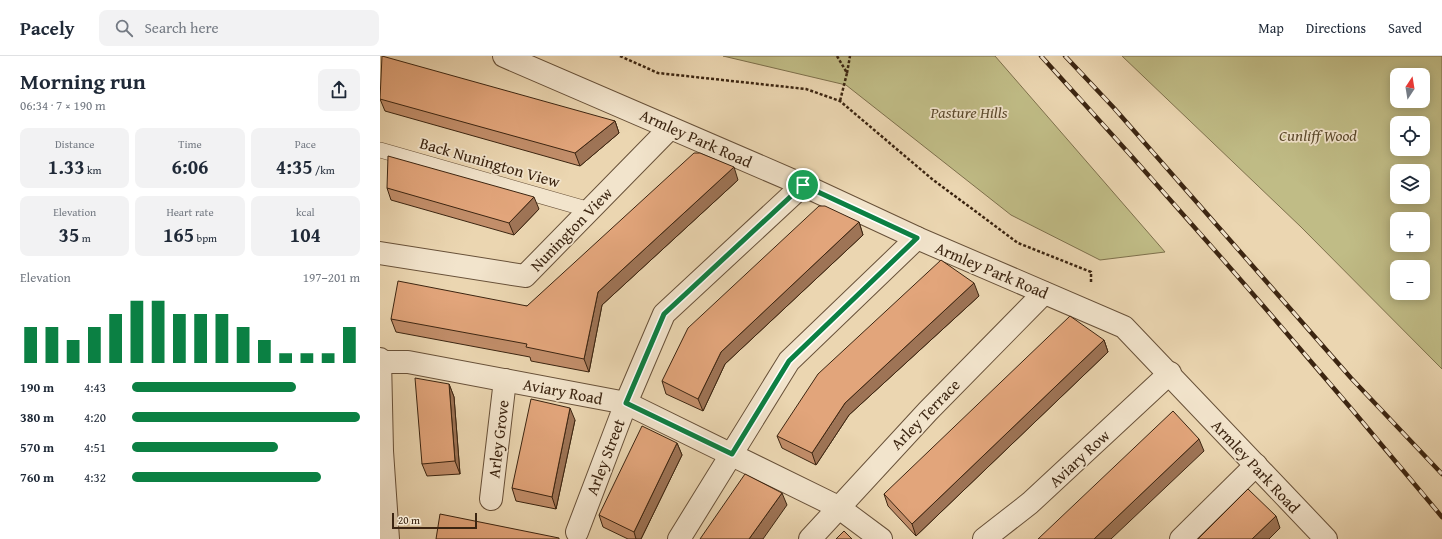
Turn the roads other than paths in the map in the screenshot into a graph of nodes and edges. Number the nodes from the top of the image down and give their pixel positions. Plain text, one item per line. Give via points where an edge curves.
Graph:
1 (504, 56) edge
2 (670, 128) junction
3 (380, 150) edge
4 (803, 185) junction
5 (590, 210) junction
6 (917, 238) junction
7 (380, 253) edge
8 (1044, 293) junction
9 (380, 361) edge
10 (1170, 373) junction
11 (505, 380) junction
12 (626, 403) junction
13 (381, 451) edge
14 (732, 454) junction
15 (1256, 465) junction
16 (491, 499) dead end
17 (838, 507) junction
18 (576, 532) dead end
19 (1317, 536) edge
20 (388, 539) edge
21 (679, 539) edge
22 (810, 539) edge
23 (881, 539) edge
24 (984, 539) edge
25 (1181, 539) edge

1 - 2 street, Armley Park Road
2 - 4 street, Armley Park Road
2 - 5 street, Nunington View
3 - 5 lane, Back Nunington View
4 - 6 street, Armley Park Road
4 - 12 street, Arley Street via 664,314
5 - 7 street, Nunington View via 525,276
6 - 8 street, Armley Park Road
6 - 14 street via 789,361
8 - 10 street, Armley Park Road via 1124,327
8 - 17 street, Arley Terrace
9 - 11 street, Aviary Road via 408,362
9 - 13 street
10 - 15 street, Armley Park Road
10 - 24 street, Aviary Row via 1030,503
11 - 12 street, Aviary Road
11 - 16 street, Arley Grove
12 - 14 street, Aviary Road
12 - 18 street, Arley Street
13 - 20 street
14 - 17 street, Aviary Road
14 - 21 street
15 - 19 street, Armley Park Road
15 - 25 street
17 - 22 street, Arley Terrace
17 - 23 street, Aviary Road

